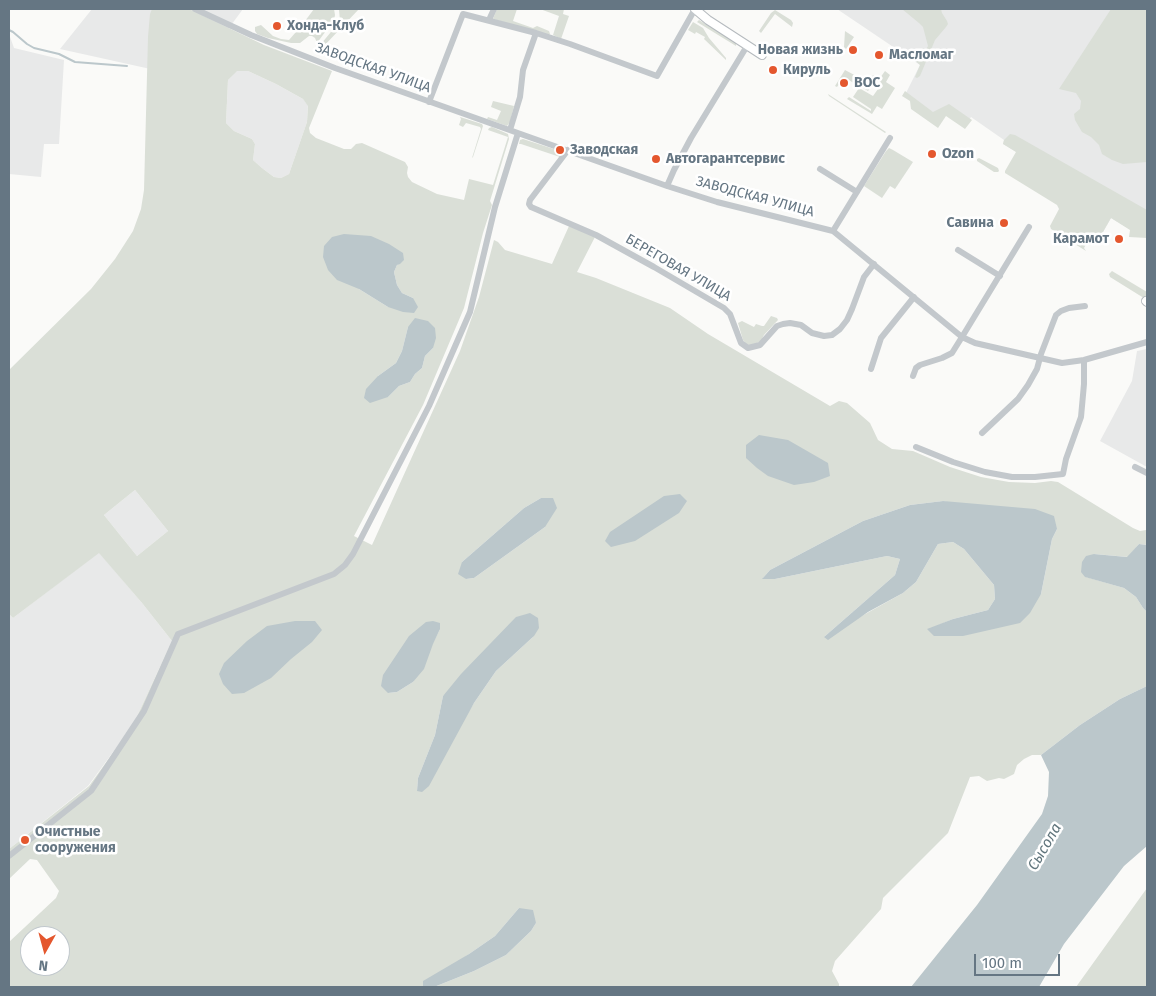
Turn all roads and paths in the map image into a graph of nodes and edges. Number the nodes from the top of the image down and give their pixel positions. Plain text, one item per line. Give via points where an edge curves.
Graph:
1 (195, 9) edge
2 (494, 9) edge
3 (694, 9) edge
4 (489, 20) junction
5 (536, 33) junction
6 (748, 46) junction
7 (762, 56) dead end
8 (429, 102) junction
9 (510, 130) junction
10 (518, 133) junction
11 (890, 138) dead end
12 (568, 150) junction
13 (820, 169) dead end
14 (667, 186) junction
15 (857, 192) junction
16 (1028, 227) dead end
17 (833, 231) junction
18 (958, 250) dead end
19 (874, 264) junction
20 (1000, 276) junction
21 (914, 298) junction
22 (1085, 306) dead end
23 (962, 337) junction
24 (1147, 342) edge
25 (1040, 358) junction
26 (1084, 360) junction
27 (871, 369) dead end
28 (912, 376) dead end
29 (982, 433) dead end
30 (916, 447) dead end
31 (1135, 467) dead end
32 (1147, 473) edge
33 (9, 856) edge

1 - 8 street, ЗАВОДСКАЯ УЛИЦА via 251,35
2 - 4 street
3 - 5 street via 657,76
3 - 6 main road
4 - 5 street
4 - 8 street via 463,14
5 - 9 street via 523,70 520,97
6 - 7 main road
6 - 14 street via 691,138
8 - 9 street, ЗАВОДСКАЯ УЛИЦА
9 - 10 street, ЗАВОДСКАЯ УЛИЦА
10 - 12 street, ЗАВОДСКАЯ УЛИЦА
10 - 33 street via 495,207 470,312 429,406 345,566 334,574 178,634 144,711 91,791
11 - 15 street
12 - 14 street, ЗАВОДСКАЯ УЛИЦА
12 - 19 street, БЕРЕГОВАЯ УЛИЦА via 530,200 530,207 596,235 724,308 730,314 742,344 748,348 760,345 777,326 783,324 800,325 812,333 832,335 847,320 864,277
13 - 15 street
14 - 17 street, ЗАВОДСКАЯ УЛИЦА
15 - 17 street
16 - 20 street
17 - 19 street, ЗАВОДСКАЯ УЛИЦА
18 - 20 street
19 - 21 street, ЗАВОДСКАЯ УЛИЦА
20 - 23 street
21 - 23 street, ЗАВОДСКАЯ УЛИЦА
21 - 27 street via 881,338
22 - 25 street via 1069,308 1056,315
23 - 25 street, ЗАВОДСКАЯ УЛИЦА
23 - 28 street via 952,353 920,365
24 - 26 street, ЗАВОДСКАЯ УЛИЦА
25 - 26 street, ЗАВОДСКАЯ УЛИЦА via 1062,363
25 - 29 street via 1037,369 1018,399
26 - 30 street via 1081,416 1063,474 1012,477 985,472
31 - 32 street

